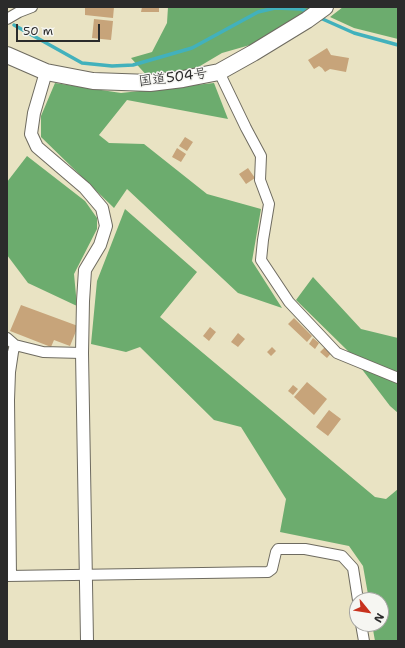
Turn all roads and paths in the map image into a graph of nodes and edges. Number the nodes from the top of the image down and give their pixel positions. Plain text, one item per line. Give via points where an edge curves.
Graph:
1 (32, 7) edge
2 (325, 7) edge
3 (7, 19) edge
4 (7, 55) edge
5 (46, 72) junction
6 (219, 72) junction
7 (7, 338) edge
8 (15, 345) junction
9 (82, 353) junction
10 (398, 378) edge
11 (86, 575) junction
12 (9, 576) edge
13 (357, 592) edge
14 (87, 641) edge

1 - 3 street
2 - 6 highway, 国道504号
4 - 5 highway, 国道504号
5 - 6 highway, 国道504号 via 93,81 150,83
5 - 9 street via 34,113 31,134 37,147 85,188 102,208 106,226 100,245 85,270
6 - 10 street via 261,156 260,180 269,204 261,260 289,302 337,353
7 - 8 street
8 - 9 street via 43,352
8 - 12 street via 12,352 9,393
9 - 11 street
11 - 12 street
11 - 13 street via 268,572 272,569 278,549 305,549 342,556 353,568
11 - 14 street

